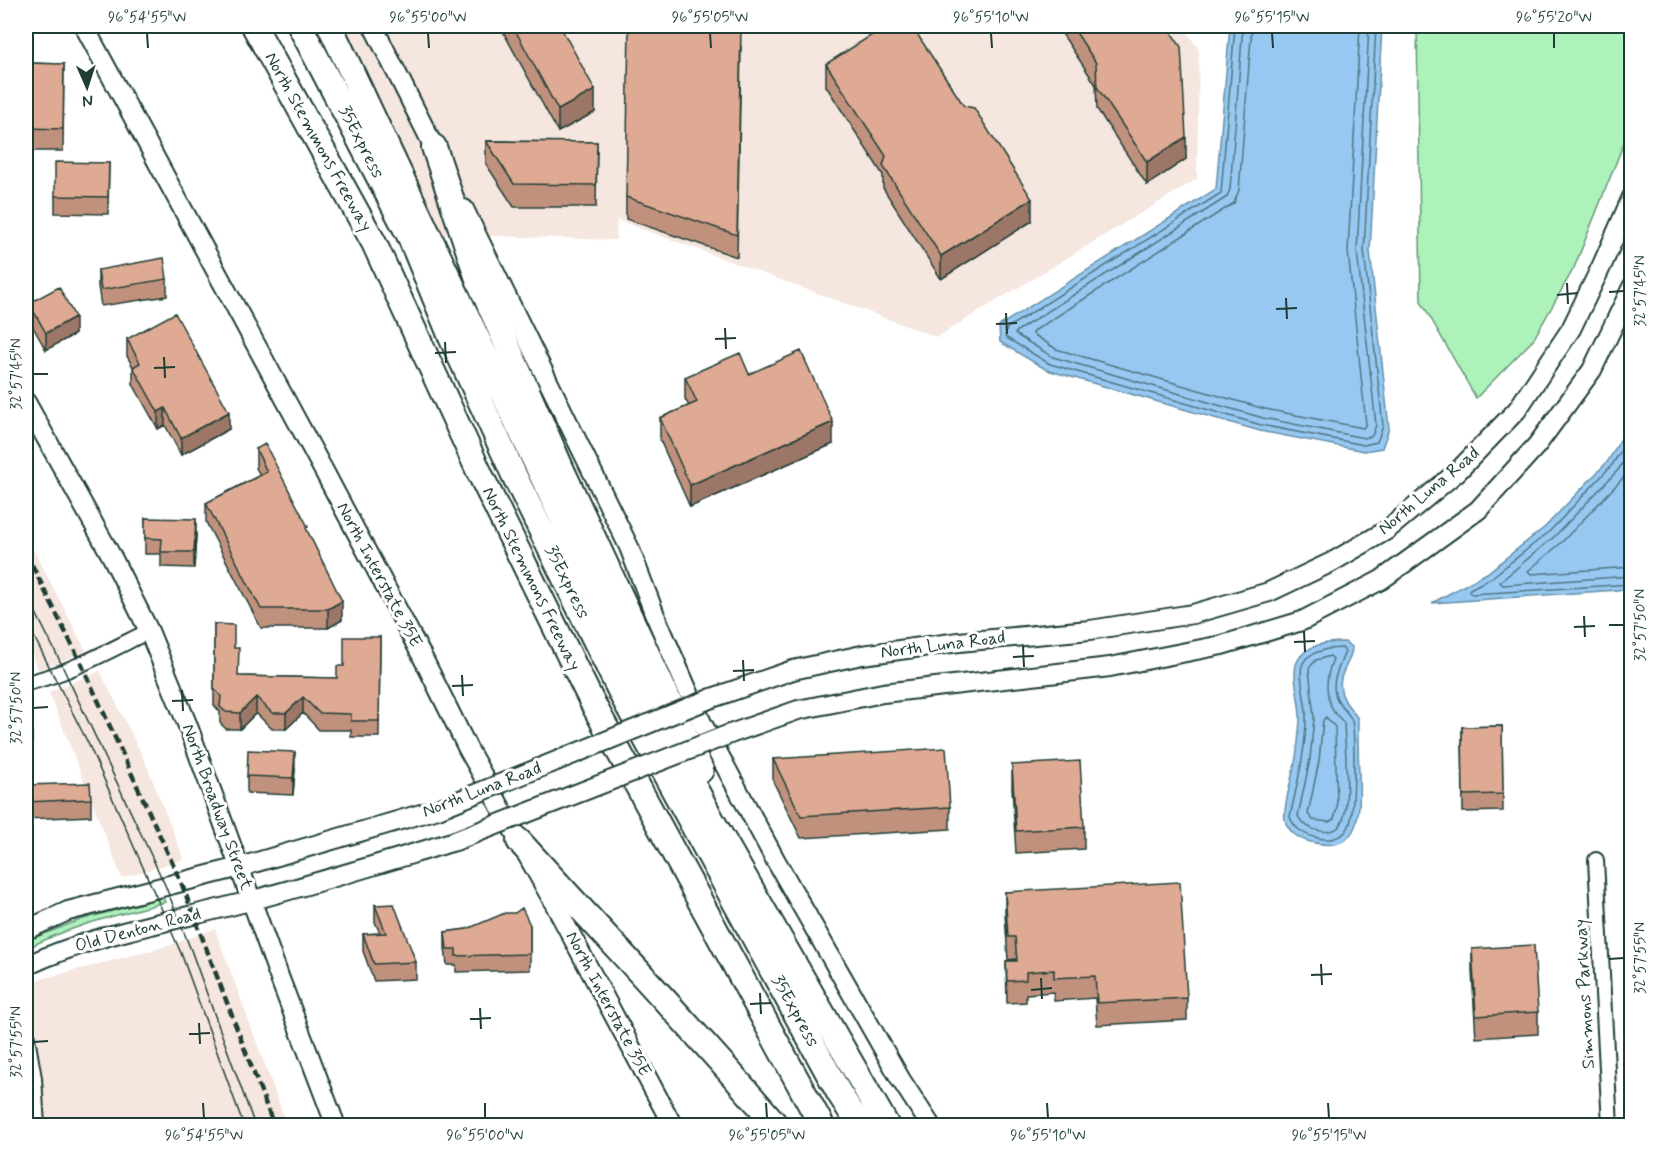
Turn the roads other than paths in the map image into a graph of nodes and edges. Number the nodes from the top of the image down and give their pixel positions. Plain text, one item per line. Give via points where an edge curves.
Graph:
1 (84, 26) edge
2 (254, 26) edge
3 (300, 26) edge
4 (330, 26) edge
5 (374, 26) edge
6 (434, 147) junction
7 (1632, 197) edge
8 (1632, 287) edge
9 (26, 402) edge
10 (149, 631) junction
11 (26, 683) edge
12 (712, 822) junction
13 (519, 840) junction
14 (1596, 860) dead end
15 (240, 867) junction
16 (252, 901) junction
17 (26, 930) edge
18 (26, 966) edge
19 (26, 1032) edge
20 (37, 1125) edge
21 (336, 1125) edge
22 (673, 1125) edge
23 (777, 1125) edge
24 (822, 1125) edge
25 (860, 1125) edge
26 (887, 1125) edge
27 (931, 1125) edge
28 (1610, 1125) edge

1 - 13 main road, North Interstate 35E
2 - 24 highway, North Stemmons Freeway via 374,243 481,476 592,702
3 - 25 highway, 35Express via 410,237 514,475 623,697
4 - 12 highway via 643,690
5 - 6 main road
6 - 12 highway via 478,279 699,764
6 - 27 main road via 629,547 702,723 776,861 901,1080
7 - 15 main road, North Luna Road, bridge via 1571,329 1517,410 1457,472 1388,530 1332,562 1269,592 1193,614 1090,630 862,655 793,670 712,698 438,809
8 - 16 main road, North Luna Road, bridge via 1592,370 1537,445 1478,510 1381,580 1302,621 1222,645 1110,667 883,693 798,710 455,841
9 - 10 main road, North Broadway Street
10 - 11 street
10 - 15 main road, North Broadway Street
12 - 26 highway
13 - 22 main road, North Interstate 35E
13 - 23 highway
14 - 28 street, Simmons Parkway
15 - 16 main road, North Broadway Street
15 - 17 main road, Old Denton Road via 68,911
16 - 18 main road, Old Denton Road via 96,939
16 - 21 main road, North Broadway Street
19 - 20 street

